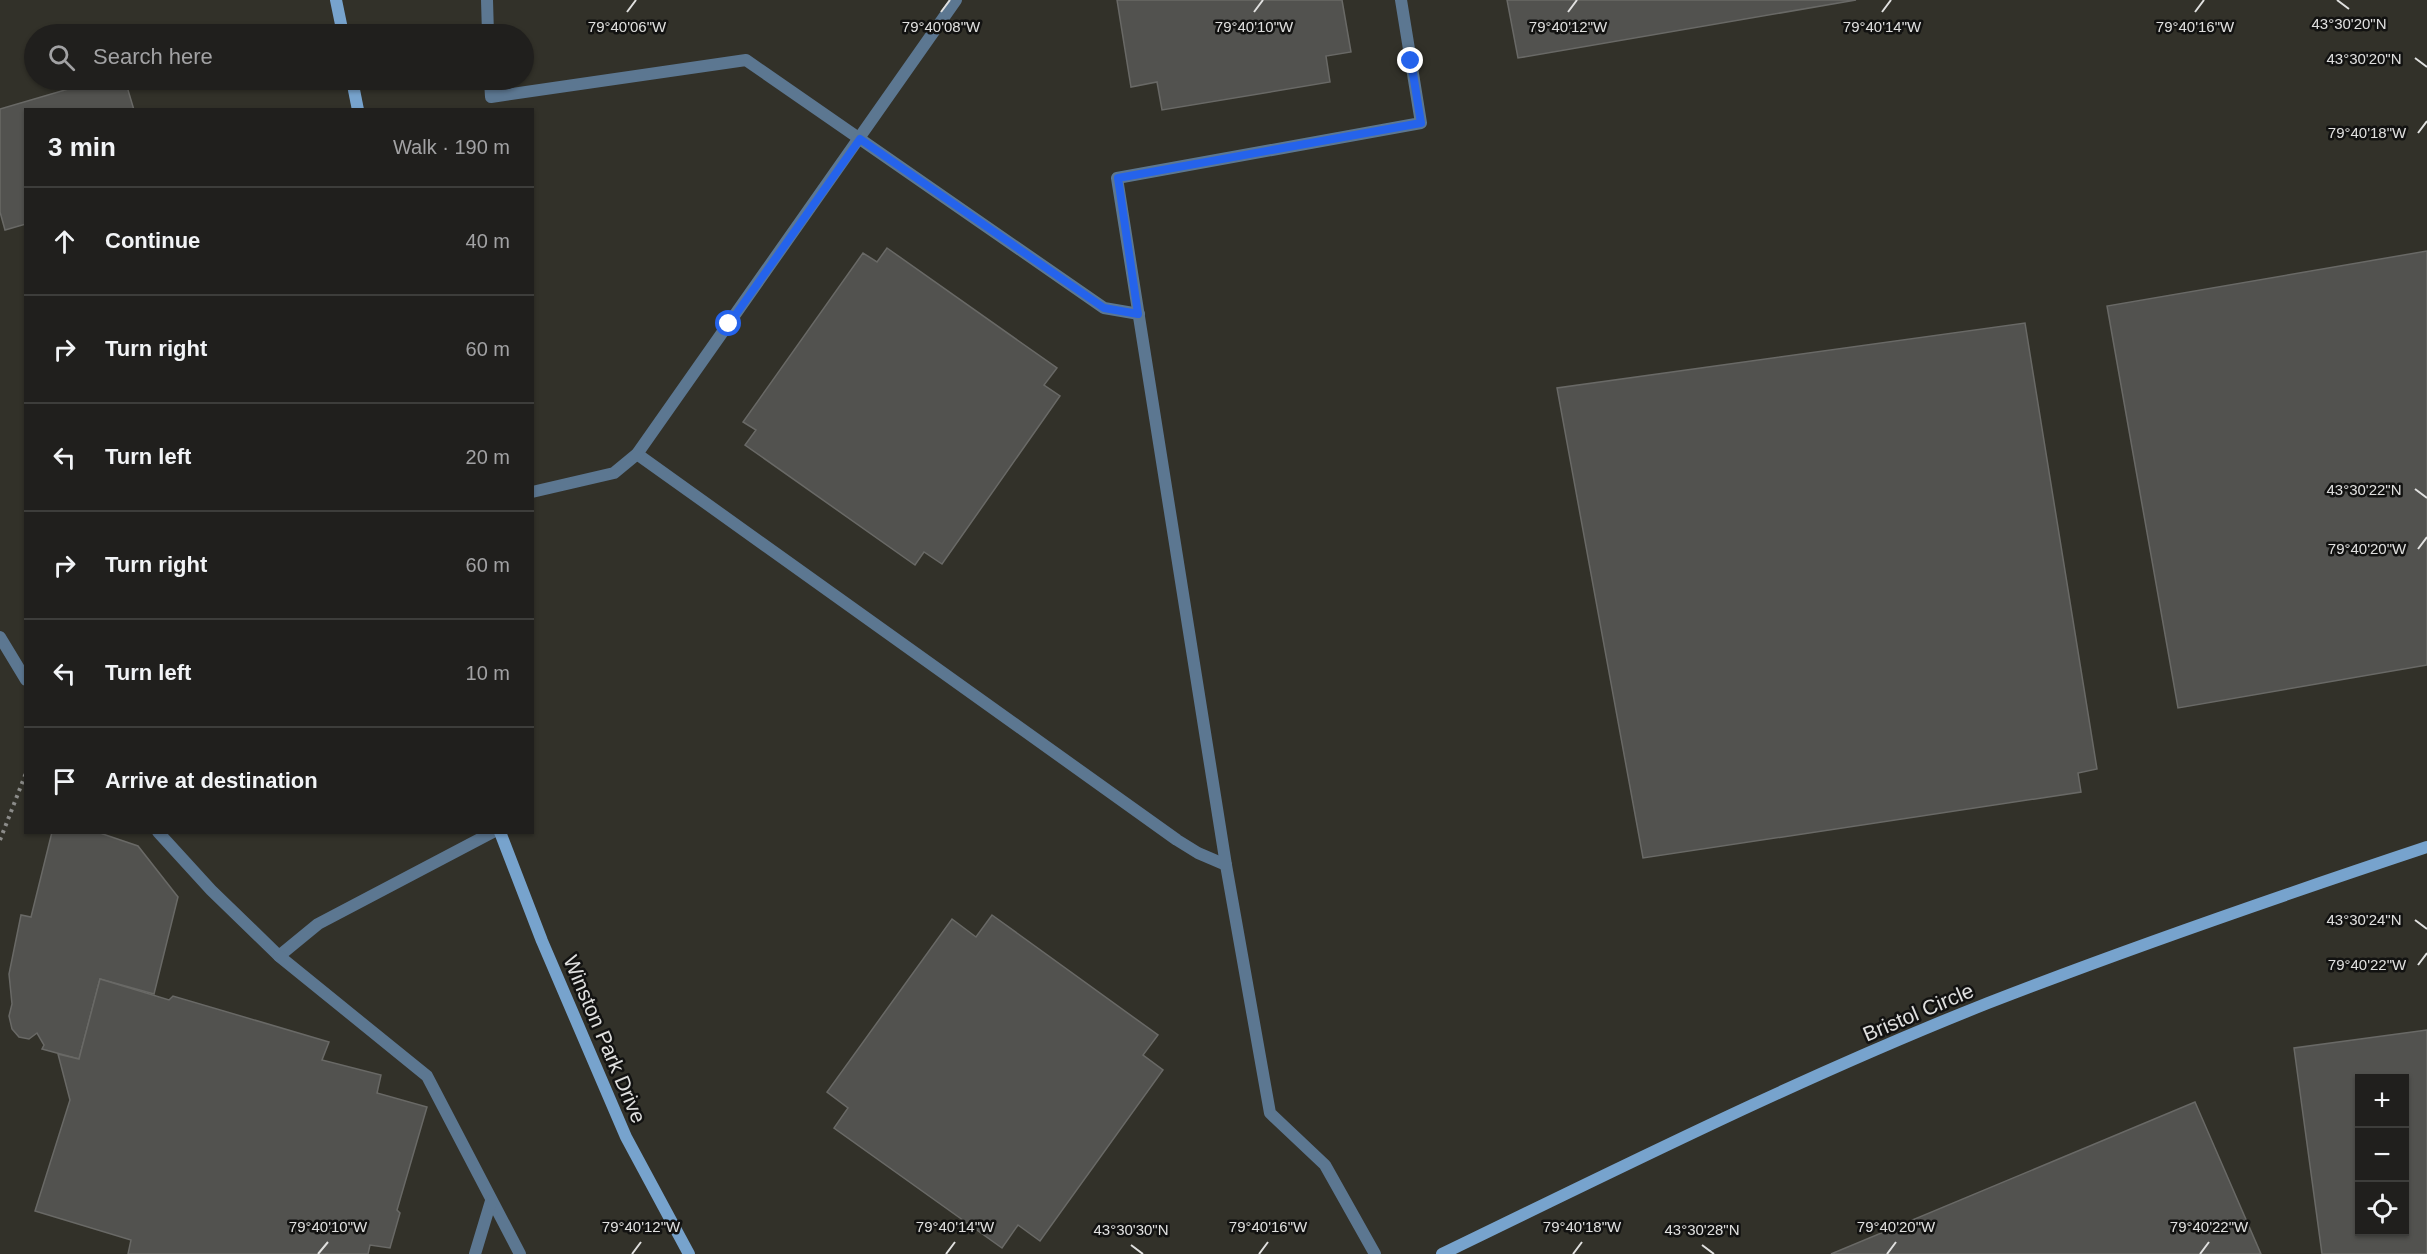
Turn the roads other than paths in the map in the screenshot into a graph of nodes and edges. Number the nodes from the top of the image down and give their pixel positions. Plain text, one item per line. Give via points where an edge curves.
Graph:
1 (336, 0) edge
2 (486, 0) edge
3 (956, 0) edge
4 (1401, 0) edge
5 (341, 24) edge
6 (487, 24) edge
7 (354, 90) edge
8 (491, 90) edge
9 (358, 108) edge
10 (860, 139) junction
11 (1138, 314) junction
12 (638, 454) junction
13 (534, 492) edge
14 (0, 637) edge
15 (24, 677) edge
16 (160, 834) edge
17 (489, 834) edge
18 (501, 834) edge
19 (2427, 847) edge
20 (1226, 865) junction
21 (279, 956) junction
22 (490, 1201) junction
23 (475, 1254) edge
24 (520, 1254) edge
25 (689, 1254) edge
26 (1375, 1254) edge
27 (1442, 1254) edge

1 - 5 street
2 - 6 lane
3 - 10 lane
4 - 11 lane via 1421,123 1118,178
7 - 9 street
8 - 10 lane via 491,97 746,60
10 - 11 lane via 1104,308
10 - 12 lane
11 - 20 lane
12 - 13 lane via 614,473
12 - 20 lane via 1177,840
14 - 15 lane
16 - 21 lane
17 - 21 lane via 318,924
18 - 25 street, Winston Park Drive via 626,1137
19 - 27 street, Bristol Circle via 1986,1004 1732,1113
20 - 26 lane via 1270,1113 1325,1165
21 - 22 lane via 427,1076
22 - 23 lane
22 - 24 lane

